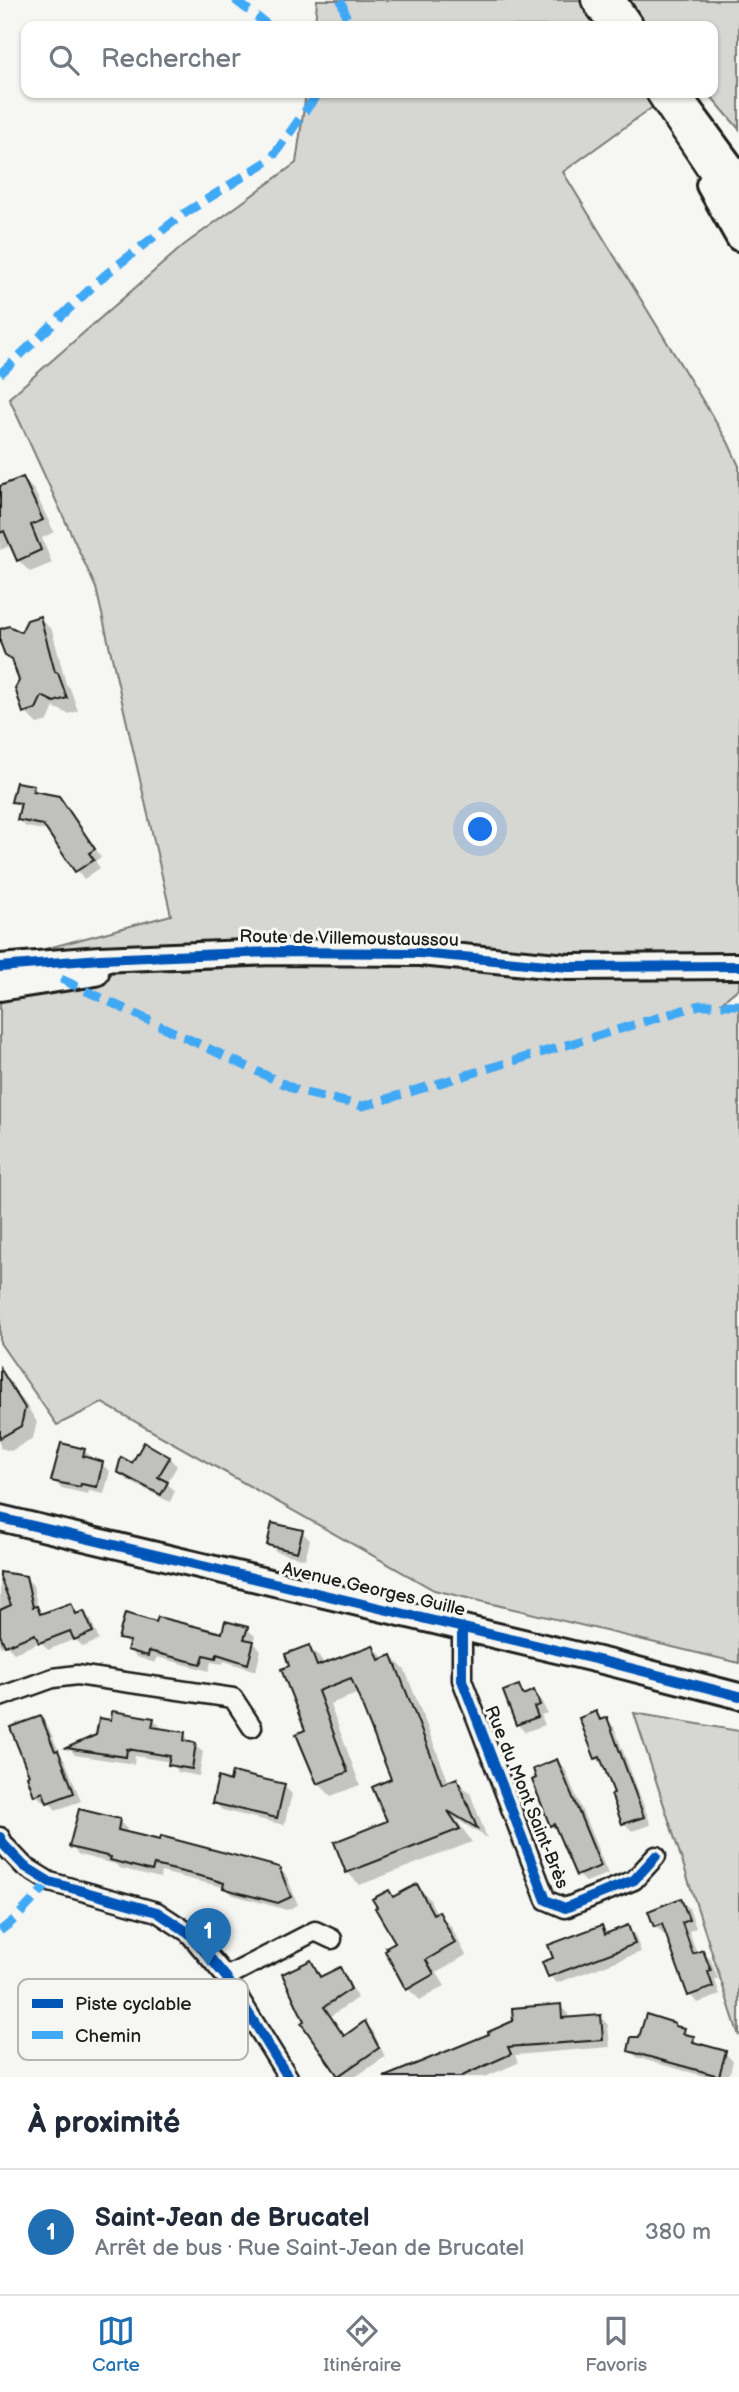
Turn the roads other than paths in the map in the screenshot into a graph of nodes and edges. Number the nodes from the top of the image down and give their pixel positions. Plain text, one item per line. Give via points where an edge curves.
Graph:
1 (596, 0) edge
2 (613, 0) edge
3 (611, 21) edge
4 (628, 21) edge
5 (662, 98) edge
6 (662, 98) edge
7 (681, 98) edge
8 (739, 177) edge
9 (739, 209) edge
10 (739, 238) edge
11 (183, 957) junction
12 (739, 966) edge
13 (0, 967) edge
14 (0, 988) edge
15 (0, 1518) edge
16 (54, 1531) junction
17 (0, 1535) edge
18 (462, 1628) junction
19 (739, 1696) edge
20 (0, 1697) edge
21 (252, 1727) dead end
22 (0, 1837) edge
23 (656, 1856) dead end
24 (332, 1939) dead end
25 (226, 1977) joint
26 (248, 2012) edge
27 (288, 2077) edge

1 - 3 main road
2 - 4 street
5 - 9 main road
6 - 10 street
7 - 8 street
11 - 12 street, Route de Villemoustaussou via 272,952 421,953 568,967
11 - 13 street, Route de Villemoustaussou
11 - 14 street, Route de Villemoustaussou
15 - 16 street, Avenue Georges Guille
16 - 17 street, Avenue Georges Guille
16 - 18 street, Avenue Georges Guille
18 - 19 street, Avenue Georges Guille
18 - 23 street, Rue du Mont Saint-Brès via 462,1680 546,1900 565,1908 634,1880
20 - 21 street via 53,1678 77,1675 233,1698
22 - 25 street via 24,1866 50,1882 157,1912 189,1933
24 - 25 street via 315,1931
26 - 27 street

